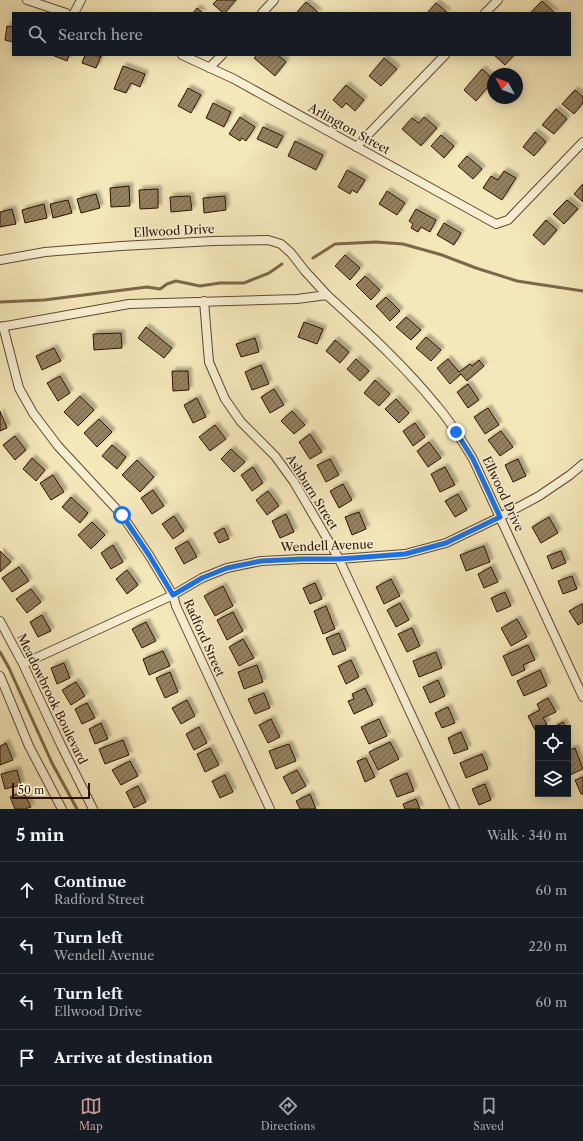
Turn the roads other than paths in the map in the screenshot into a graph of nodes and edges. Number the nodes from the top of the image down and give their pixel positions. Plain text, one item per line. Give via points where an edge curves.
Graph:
1 (27, 0) edge
2 (81, 0) edge
3 (274, 0) edge
4 (498, 0) edge
5 (63, 12) edge
6 (75, 12) edge
7 (263, 12) edge
8 (486, 12) edge
9 (184, 56) edge
10 (221, 56) edge
11 (444, 56) edge
12 (210, 68) junction
13 (583, 142) edge
14 (356, 147) junction
15 (0, 260) edge
16 (327, 295) junction
17 (204, 302) junction
18 (2, 326) edge
19 (583, 464) edge
20 (500, 517) junction
21 (339, 559) junction
22 (173, 595) junction
23 (0, 621) edge
24 (23, 664) junction
25 (0, 676) edge
26 (583, 697) edge
27 (62, 809) edge
28 (93, 809) edge
29 (270, 809) edge
30 (455, 809) edge

1 - 5 street
2 - 6 street
3 - 7 street
4 - 8 street
9 - 12 street, Arlington Street
10 - 12 street
11 - 14 street
12 - 14 street, Arlington Street
13 - 14 street, Arlington Street via 508,220 496,224
15 - 16 street, Ellwood Drive via 45,252 121,246 268,240 281,244 291,253
16 - 17 street via 297,299
16 - 20 street, Ellwood Drive via 401,364 438,406 473,459
17 - 18 street via 129,304
17 - 21 street, Ashburn Street via 209,362 225,399 241,422 275,456 294,482
18 - 22 street, Radford Street via 19,388 32,413 58,446 122,515
19 - 20 street, Wendell Avenue via 539,496
20 - 21 street, Wendell Avenue via 446,543 405,554
20 - 26 street, Ellwood Drive
21 - 22 street, Wendell Avenue via 261,561 227,568 202,578
21 - 30 street, Ashburn Street
22 - 24 street, Wendell Avenue
22 - 29 street, Radford Street
23 - 24 street, Meadowbrook Boulevard
24 - 28 street, Meadowbrook Boulevard
25 - 27 street via 29,746

